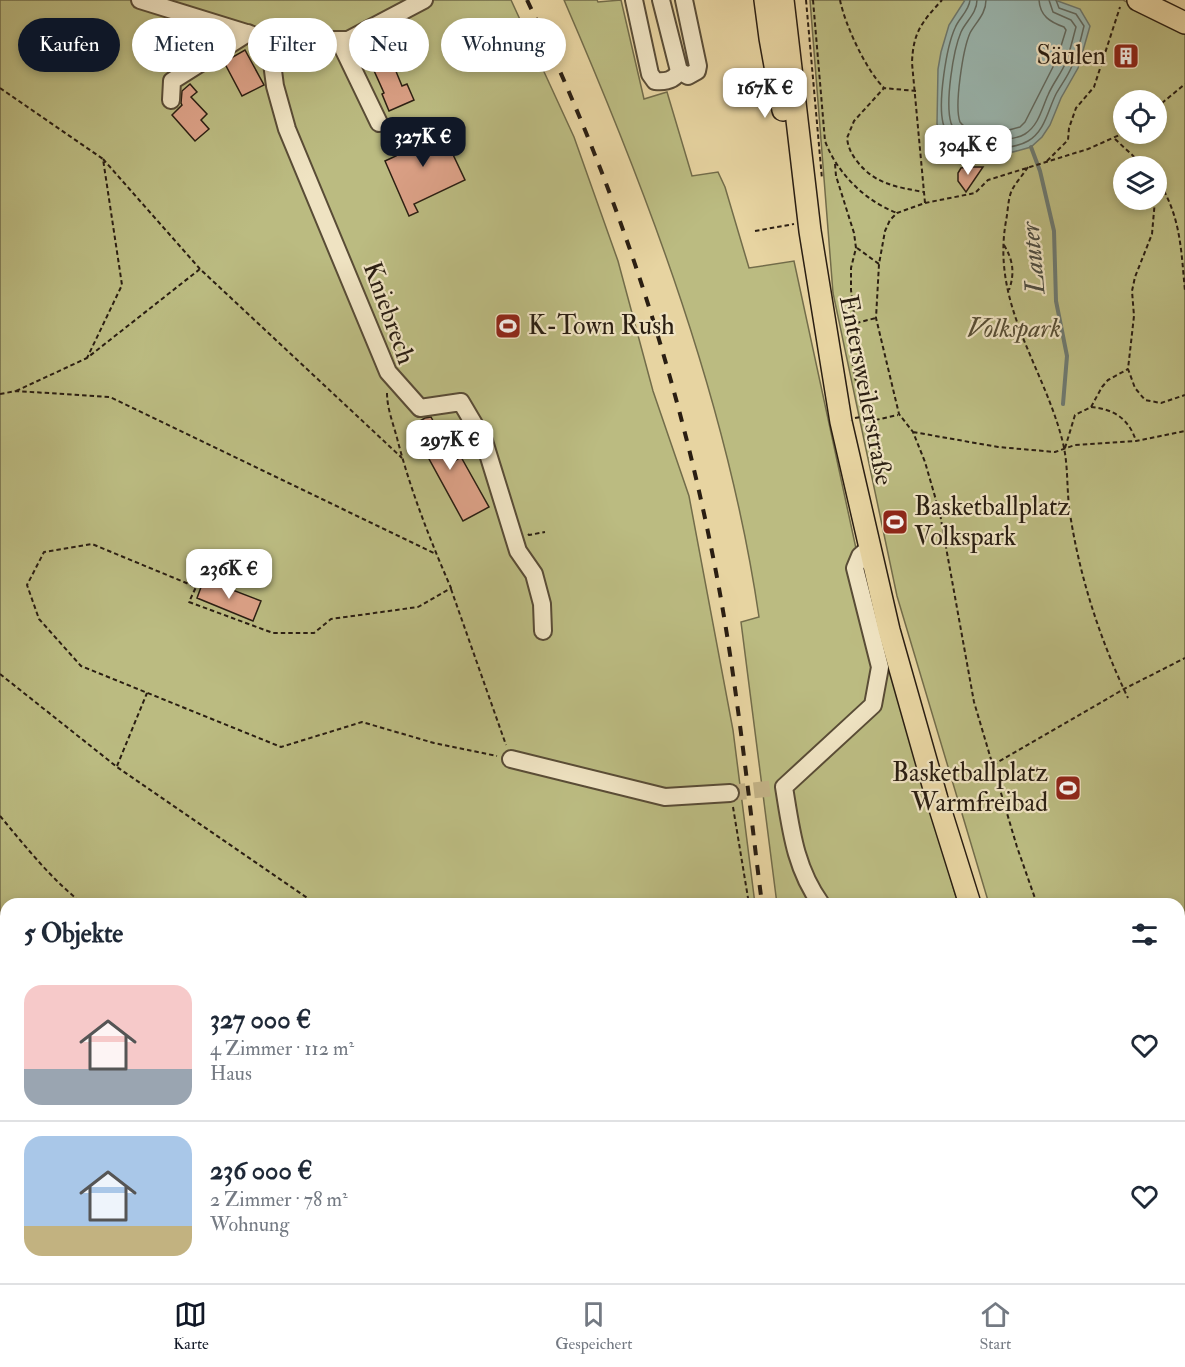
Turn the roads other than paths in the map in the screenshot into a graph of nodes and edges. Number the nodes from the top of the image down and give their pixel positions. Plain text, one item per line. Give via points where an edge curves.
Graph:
1 (140, 0) edge
2 (424, 0) edge
3 (662, 0) edge
4 (684, 0) edge
5 (765, 0) edge
6 (783, 0) edge
7 (1170, 0) edge
8 (634, 3) edge
9 (1129, 3) edge
10 (1185, 8) edge
11 (1185, 23) edge
12 (248, 33) joint
13 (339, 40) joint
14 (674, 47) junction
15 (647, 64) junction
16 (679, 71) junction
17 (273, 72) edge
18 (171, 100) dead end
19 (379, 123) dead end
20 (810, 231) junction
21 (870, 548) junction
22 (543, 632) dead end
23 (511, 759) road end
24 (730, 793) tunnel mouth
25 (817, 898) edge
26 (968, 898) edge

1 - 12 street
2 - 13 street via 348,40
3 - 8 street
3 - 14 street
4 - 16 street via 698,66 693,75
5 - 20 main road, Entersweilerstraße via 783,111
6 - 20 main road, Entersweilerstraße
7 - 10 main road
8 - 15 street
9 - 11 main road
12 - 18 street via 172,81
13 - 19 street
14 - 15 street via 668,49 664,59
14 - 16 street
15 - 16 street via 655,81 670,80
17 - 22 street, Kniebrech via 287,129 388,372 420,408 461,402 484,441 518,550 534,574 542,604
20 - 21 main road, Entersweilerstraße via 841,422
21 - 25 street via 860,556 855,568 880,667 873,705 784,787 794,843 808,886
21 - 26 main road, Entersweilerstraße via 892,642
23 - 24 street via 665,797

